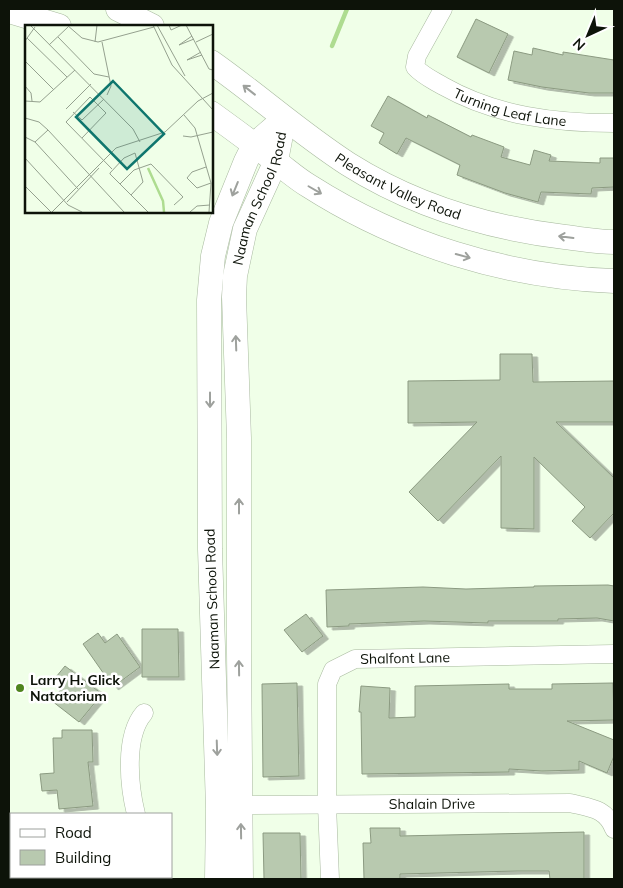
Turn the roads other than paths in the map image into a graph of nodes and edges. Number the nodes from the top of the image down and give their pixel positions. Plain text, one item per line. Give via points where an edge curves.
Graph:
1 (118, 9) edge
2 (443, 9) edge
3 (9, 11) edge
4 (56, 25) edge
5 (150, 25) edge
6 (212, 63) edge
7 (212, 114) edge
8 (284, 119) junction
9 (614, 123) edge
10 (254, 145) junction
11 (276, 161) junction
12 (614, 242) edge
13 (614, 281) edge
14 (614, 654) edge
15 (144, 712) dead end
16 (327, 805) junction
17 (229, 806) junction
18 (136, 813) edge
19 (614, 829) edge
20 (217, 879) edge
21 (241, 879) edge
22 (330, 879) edge

1 - 5 main road
2 - 9 street, Turning Leaf Lane via 417,56 415,67 421,74 454,93 504,111 559,121
3 - 4 main road
8 -> 6 main road, Pleasant Valley Road
7 - 10 main road
8 - 10 main road, Naaman School Road
8 - 11 main road, Naaman School Road
12 -> 8 main road, Pleasant Valley Road via 504,228 466,218 365,174
10 - 11 main road
10 -> 17 main road, Naaman School Road via 221,223 213,256 209,300 210,549
11 -> 13 main road via 308,186 370,221 449,252 538,275
17 -> 11 main road, Naaman School Road via 238,652 239,438 235,276 245,229
14 - 16 street, Shalfont Lane via 355,660 333,670 327,684
15 - 18 street via 137,721 131,740 131,795
16 - 17 street, Shalain Drive
16 - 19 street, Shalain Drive via 570,803 599,810
16 - 22 street, Shalfont Lane
17 - 20 main road, Naaman School Road
21 -> 17 main road, Naaman School Road

